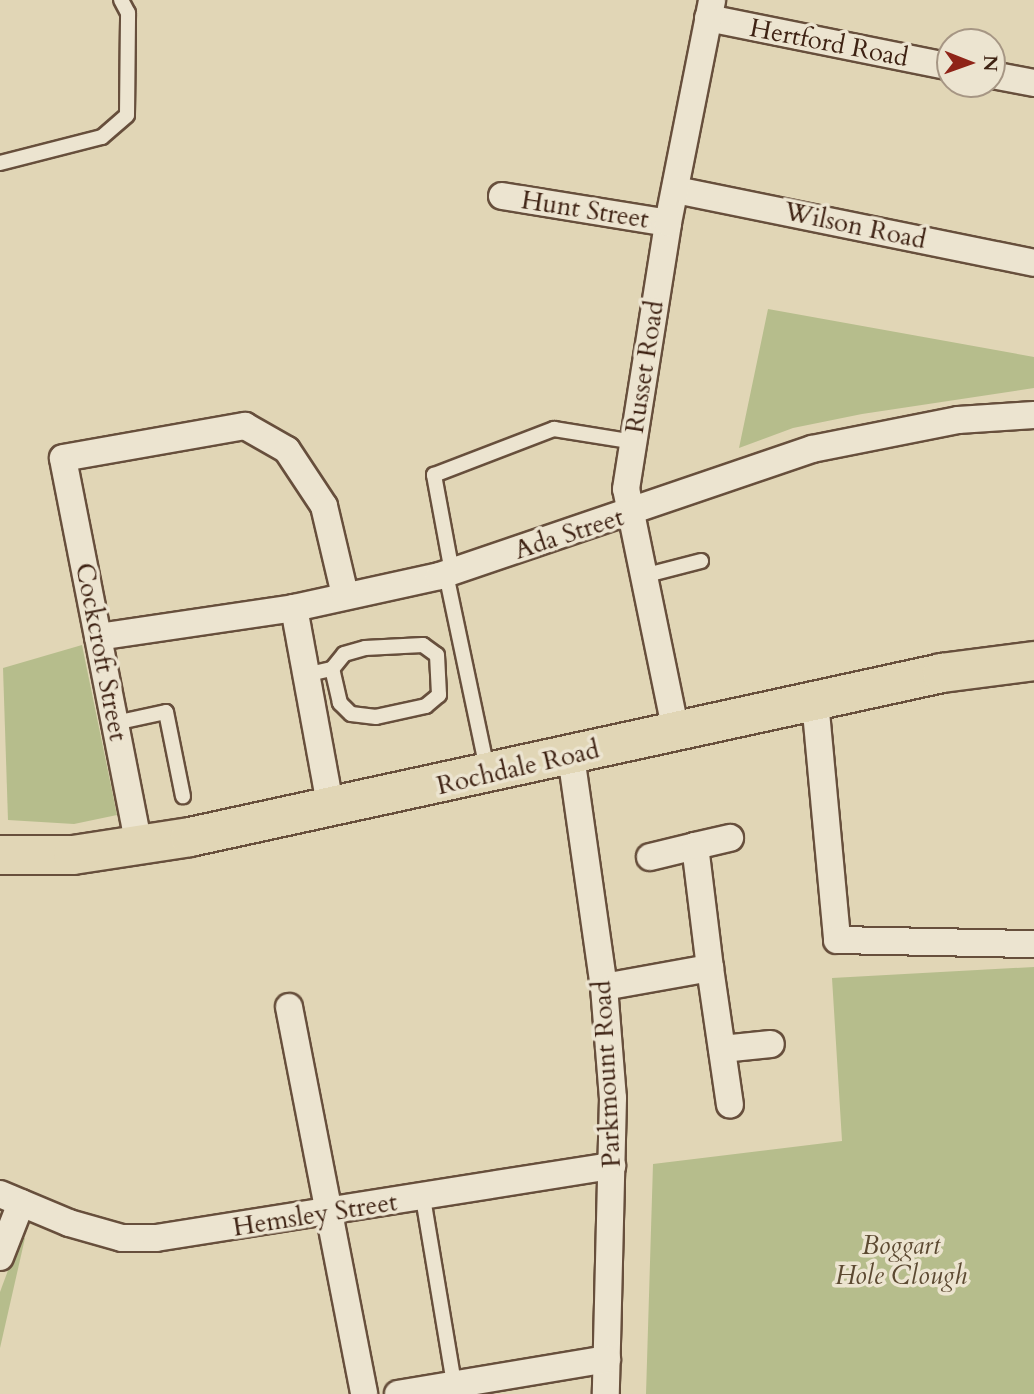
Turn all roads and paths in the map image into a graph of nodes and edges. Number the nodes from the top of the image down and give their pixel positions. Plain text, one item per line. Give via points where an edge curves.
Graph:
1 (121, 0) edge
2 (710, 9) edge
3 (936, 64) edge
4 (1006, 78) edge
5 (1034, 83) edge
6 (0, 163) edge
7 (676, 190) junction
8 (502, 197) dead end
9 (668, 223) junction
10 (1034, 263) edge
11 (1034, 415) edge
12 (634, 442) junction
13 (628, 515) junction
14 (701, 561) dead end
15 (449, 573) junction
16 (643, 576) junction
17 (345, 595) junction
18 (294, 608) junction
19 (98, 637) junction
20 (1034, 661) edge
21 (332, 669) junction
22 (305, 675) junction
23 (816, 701) junction
24 (115, 723) junction
25 (676, 732) junction
26 (571, 756) junction
27 (488, 774) junction
28 (183, 796) dead end
29 (331, 810) junction
30 (730, 838) dead end
31 (139, 846) junction
32 (695, 846) junction
33 (0, 855) edge
34 (650, 857) dead end
35 (1034, 944) edge
36 (710, 968) junction
37 (604, 986) junction
38 (289, 1007) dead end
39 (771, 1044) dead end
40 (722, 1049) junction
41 (730, 1105) dead end
42 (612, 1166) junction
43 (11, 1198) edge
44 (423, 1198) junction
45 (330, 1212) junction
46 (0, 1257) edge
47 (607, 1359) junction
48 (455, 1389) edge
49 (364, 1394) edge
50 (398, 1394) edge
51 (606, 1394) edge

1 - 6 lane via 128,13 127,115 102,137
2 - 3 street, Hertford Road
2 - 7 street, Russet Road
4 - 5 street
7 - 9 street, Russet Road
7 - 10 street, Wilson Road
8 - 9 street, Hunt Street
9 - 12 street, Russet Road
11 - 13 street, Ada Street via 958,420 811,449
12 - 13 street, Russet Road via 626,489
12 - 15 lane via 554,429 434,475
13 - 15 street, Ada Street
13 - 16 street, Russet Road
14 - 16 lane
15 - 17 street, Ada Street
15 - 27 lane
16 - 25 street, Russet Road
17 - 18 street, Ada Street
17 - 19 street, Cockcroft Street via 324,506 287,450 245,426 63,458
18 - 19 street, Ada Street
18 - 22 street
19 - 24 street, Cockcroft Street
20 - 23 main road, Rochdale Road via 942,673
21 - 21 lane via 340,702 351,714 376,717 426,706 439,695 437,655 423,645 365,648 344,654
21 - 22 lane
22 - 29 street
23 - 25 main road, Rochdale Road
23 - 35 street via 837,940
24 - 28 lane via 166,712
24 - 31 street, Cockcroft Street
25 - 26 main road, Rochdale Road
26 - 27 main road, Rochdale Road
26 - 37 street, Parkmount Road
27 - 29 main road, Rochdale Road
29 - 31 main road, Rochdale Road
30 - 32 street
31 - 33 main road, Rochdale Road via 73,855
32 - 34 street
32 - 36 street
36 - 37 street
36 - 40 street
37 - 42 street, Parkmount Road via 613,1098
38 - 45 street
39 - 40 street
40 - 41 street
42 - 44 street, Hemsley Street
42 - 47 street, Parkmount Road
43 - 45 street, Hemsley Street via 122,1238 197,1233
43 - 46 street
44 - 45 street, Hemsley Street
44 - 48 lane
45 - 49 street
47 - 48 street
47 - 51 street, Parkmount Road
48 - 50 street

